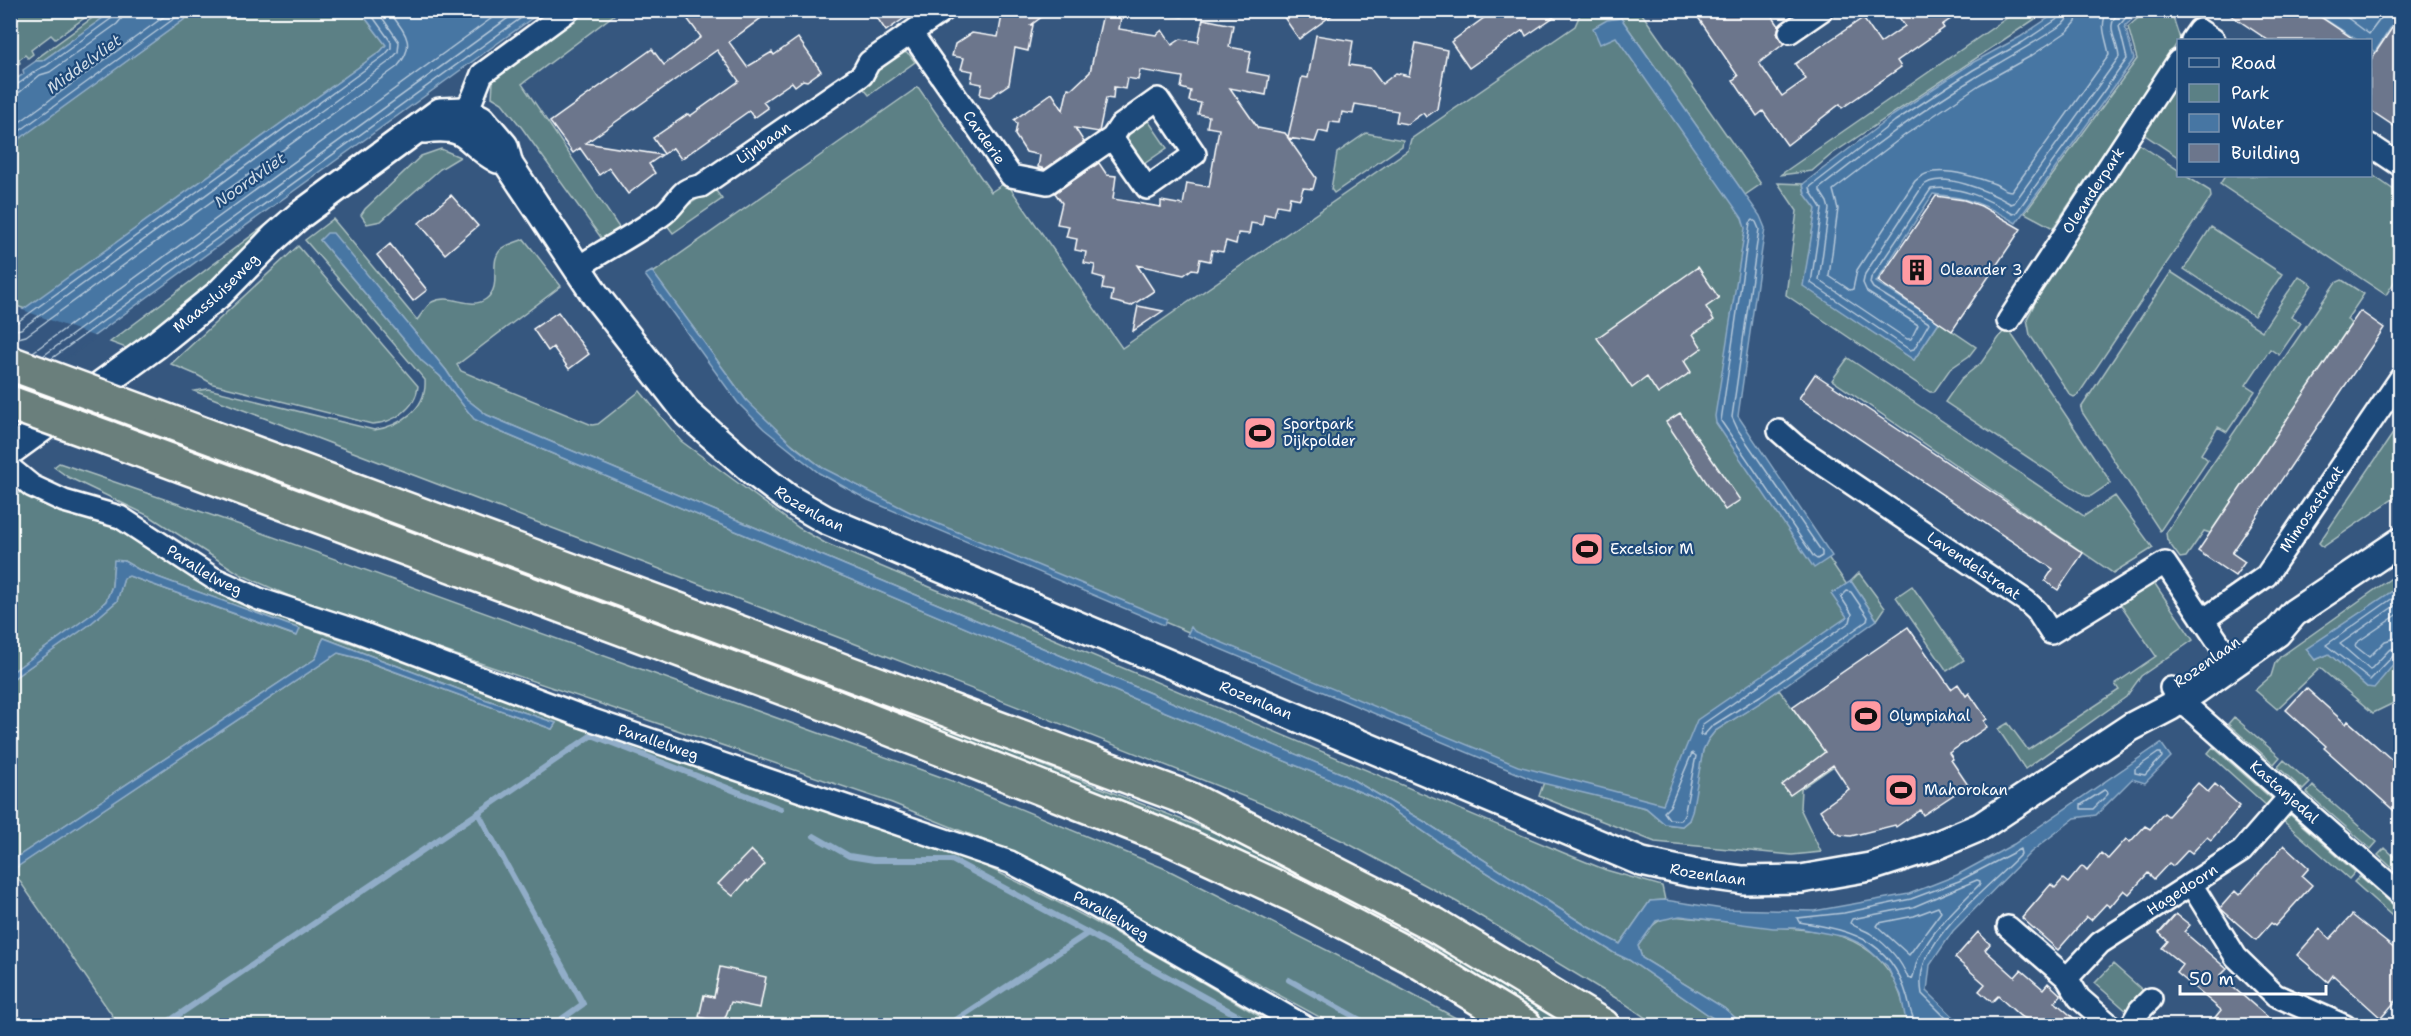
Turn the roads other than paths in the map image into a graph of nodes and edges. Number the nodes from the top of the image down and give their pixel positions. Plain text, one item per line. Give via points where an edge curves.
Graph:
1 (568, 10) edge
2 (944, 10) edge
3 (1822, 10) edge
4 (1790, 32) dead end
5 (912, 34) junction
6 (2193, 39) edge
7 (2212, 39) edge
8 (2177, 62) edge
9 (460, 120) junction
10 (1112, 138) dead end
11 (2372, 146) edge
12 (2400, 165) edge
13 (579, 267) junction
14 (2008, 321) dead end
15 (10, 363) edge
16 (2400, 379) edge
17 (10, 403) edge
18 (1779, 431) dead end
19 (10, 451) edge
20 (10, 468) edge
21 (2400, 542) edge
22 (2203, 620) junction
23 (2228, 657) junction
24 (2175, 694) junction
25 (2290, 795) junction
26 (2191, 884) junction
27 (2400, 894) edge
28 (2008, 927) dead end
29 (2067, 978) junction
30 (2151, 999) dead end
31 (1304, 1026) edge
32 (1525, 1026) edge
33 (1603, 1026) edge
34 (2111, 1026) edge
35 (2131, 1026) edge
36 (2345, 1026) edge

1 - 9 street via 482,74
2 - 5 street, Lijnbaan
3 - 4 street
5 - 10 street, Carderie via 1011,176 1047,183
5 - 13 street, Lijnbaan via 869,62 862,75 702,186 690,188 676,198 669,210 630,237
6 - 7 street via 2199,30
8 - 14 street, Oleanderpark
9 - 13 street, Rozenlaan via 491,156 509,165
9 - 19 street, Maassluiseweg via 440,112 404,137 300,215 219,294 156,345
11 - 12 street
13 - 24 street, Rozenlaan via 596,296 688,414 754,472 826,520 1642,862 1743,880 1801,879 1870,867 1980,827 2131,727 2153,701
15 - 33 highway, bridge via 1189,800 1435,926
16 - 22 street, Mimosastraat via 2266,576
17 - 32 highway, bridge via 832,706 1169,838 1296,896 1412,957
18 - 22 street, Lavendelstraat via 2026,601 2051,633 2165,563
20 - 31 street, Parallelweg via 32,486 64,501 120,517 213,578 259,599 351,629 581,716 1010,862 1088,902
21 - 23 street, Rozenlaan via 2294,613 2267,621
22 - 23 street
23 - 24 street, Rozenlaan
24 - 25 street, Kastanjedal
25 - 26 street, Hagedoorn via 2242,851
25 - 27 street, Kastanjedal
26 - 29 street, Hagedoorn via 2100,943
26 - 36 street via 2236,957 2275,994
28 - 29 street
29 - 34 street via 2079,998
30 - 35 street

